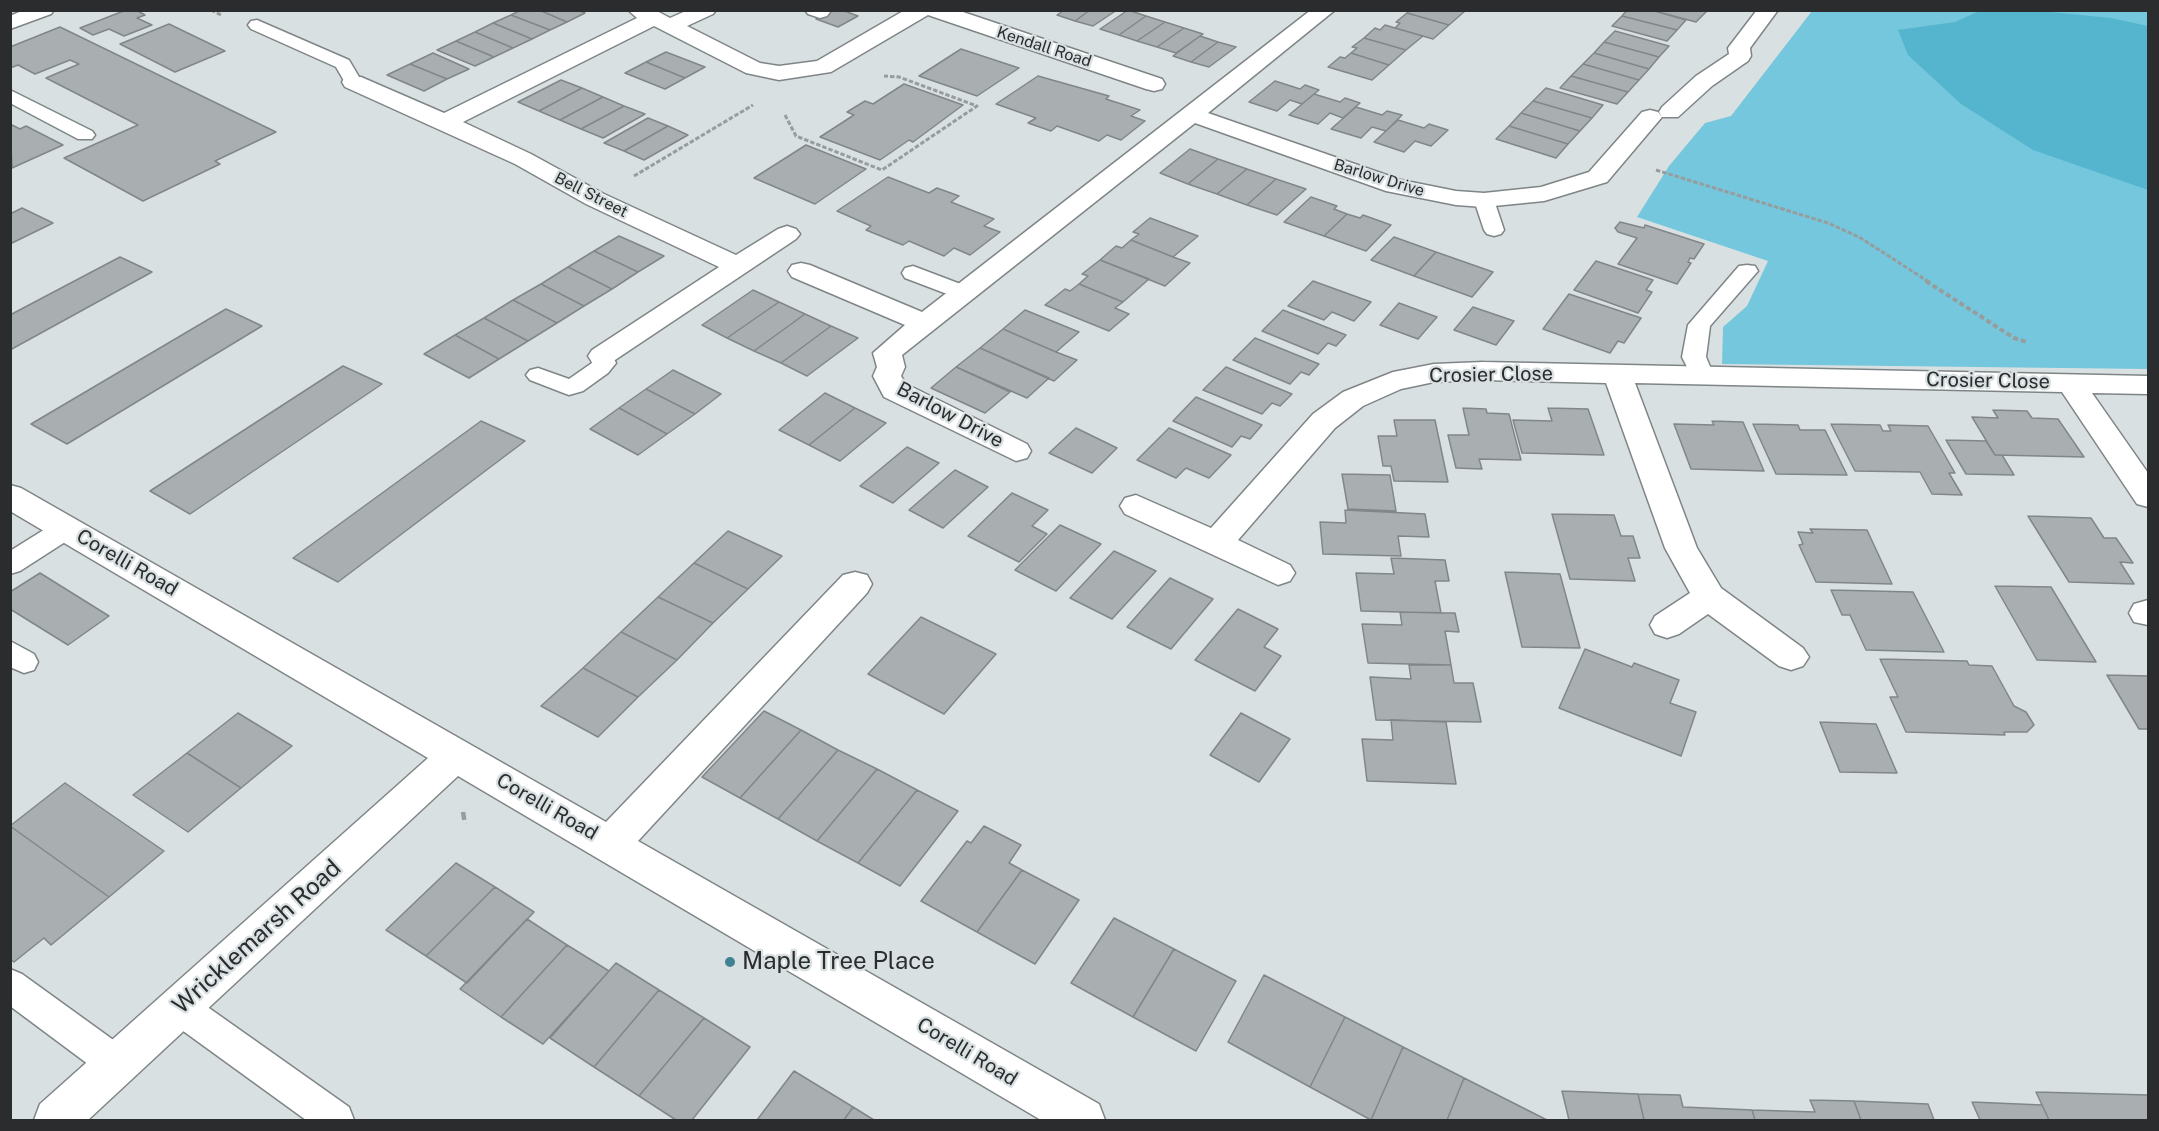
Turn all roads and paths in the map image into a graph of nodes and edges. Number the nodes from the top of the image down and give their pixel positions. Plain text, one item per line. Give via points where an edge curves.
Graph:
1 (44, 10) edge
2 (706, 10) edge
3 (921, 10) edge
4 (935, 10) edge
5 (1325, 10) edge
6 (1768, 10) edge
7 (655, 18) edge
8 (10, 23) edge
9 (257, 25) dead end
10 (874, 76) dead end
11 (353, 82) joint
12 (1154, 84) dead end
13 (10, 95) edge
14 (753, 105) dead end
15 (785, 115) dead end
16 (1193, 115) junction
17 (445, 122) junction
18 (85, 135) dead end
19 (1660, 171) dead end
20 (595, 199) junction
21 (1484, 200) junction
22 (1494, 230) dead end
23 (787, 234) dead end
24 (738, 266) junction
25 (801, 271) dead end
26 (1747, 271) dead end
27 (913, 273) dead end
28 (963, 294) junction
29 (923, 323) junction
30 (2036, 345) dead end
31 (602, 356) joint
32 (1617, 374) junction
33 (538, 375) dead end
34 (1702, 376) junction
35 (2070, 383) junction
36 (2148, 385) edge
37 (1016, 451) dead end
38 (10, 496) edge
39 (2148, 496) edge
40 (1136, 506) dead end
41 (67, 528) junction
42 (1216, 544) junction
43 (10, 564) edge
44 (1278, 573) dead end
45 (855, 585) dead end
46 (1709, 597) junction
47 (1667, 625) dead end
48 (1791, 657) dead end
49 (457, 754) junction
50 (610, 844) junction
51 (10, 985) edge
52 (180, 1008) junction
53 (117, 1064) junction
54 (56, 1120) edge
55 (336, 1120) edge
56 (1083, 1120) edge

1 - 8 street
2 - 7 street
3 - 7 street via 823,67 779,73 754,68
4 - 12 street, Kendall Road
5 - 16 street, Barlow Drive
6 - 21 street, Barlow Drive via 1739,48 1740,56 1660,114 1598,177 1544,194
7 - 17 street
9 - 11 lane via 343,64
10 - 15 path via 899,77 977,106 882,170 796,136
11 - 17 street, Bell Street
13 - 18 lane
14 - 20 path
16 - 21 street, Barlow Drive via 1395,186
16 - 28 street, Barlow Drive
17 - 20 street, Bell Street
19 - 30 path via 1839,227 2014,338
20 - 24 street, Bell Street
21 - 22 lane
23 - 24 street
24 - 31 street
25 - 29 street
26 - 34 lane via 1699,325 1694,357
27 - 28 lane
28 - 29 street, Barlow Drive
29 - 37 street, Barlow Drive via 886,353 891,367 887,376 894,390
31 - 33 lane via 604,363 600,369 575,386
32 - 34 street, Crosier Close
32 - 42 street, Crosier Close via 1483,371 1434,373 1393,381 1353,399 1324,421
32 - 46 street via 1681,548
34 - 35 street, Crosier Close
35 - 36 street, Crosier Close
35 - 39 street, Crosier Close
38 - 41 street, Corelli Road
40 - 42 street
41 - 43 lane
41 - 49 street, Corelli Road
42 - 44 street
45 - 50 street
46 - 47 street
46 - 48 street
49 - 50 street, Corelli Road
49 - 52 street, Wricklemarsh Road
50 - 56 street, Corelli Road
51 - 53 lane
52 - 53 street, Wricklemarsh Road
52 - 55 lane
53 - 54 street, Wricklemarsh Road

